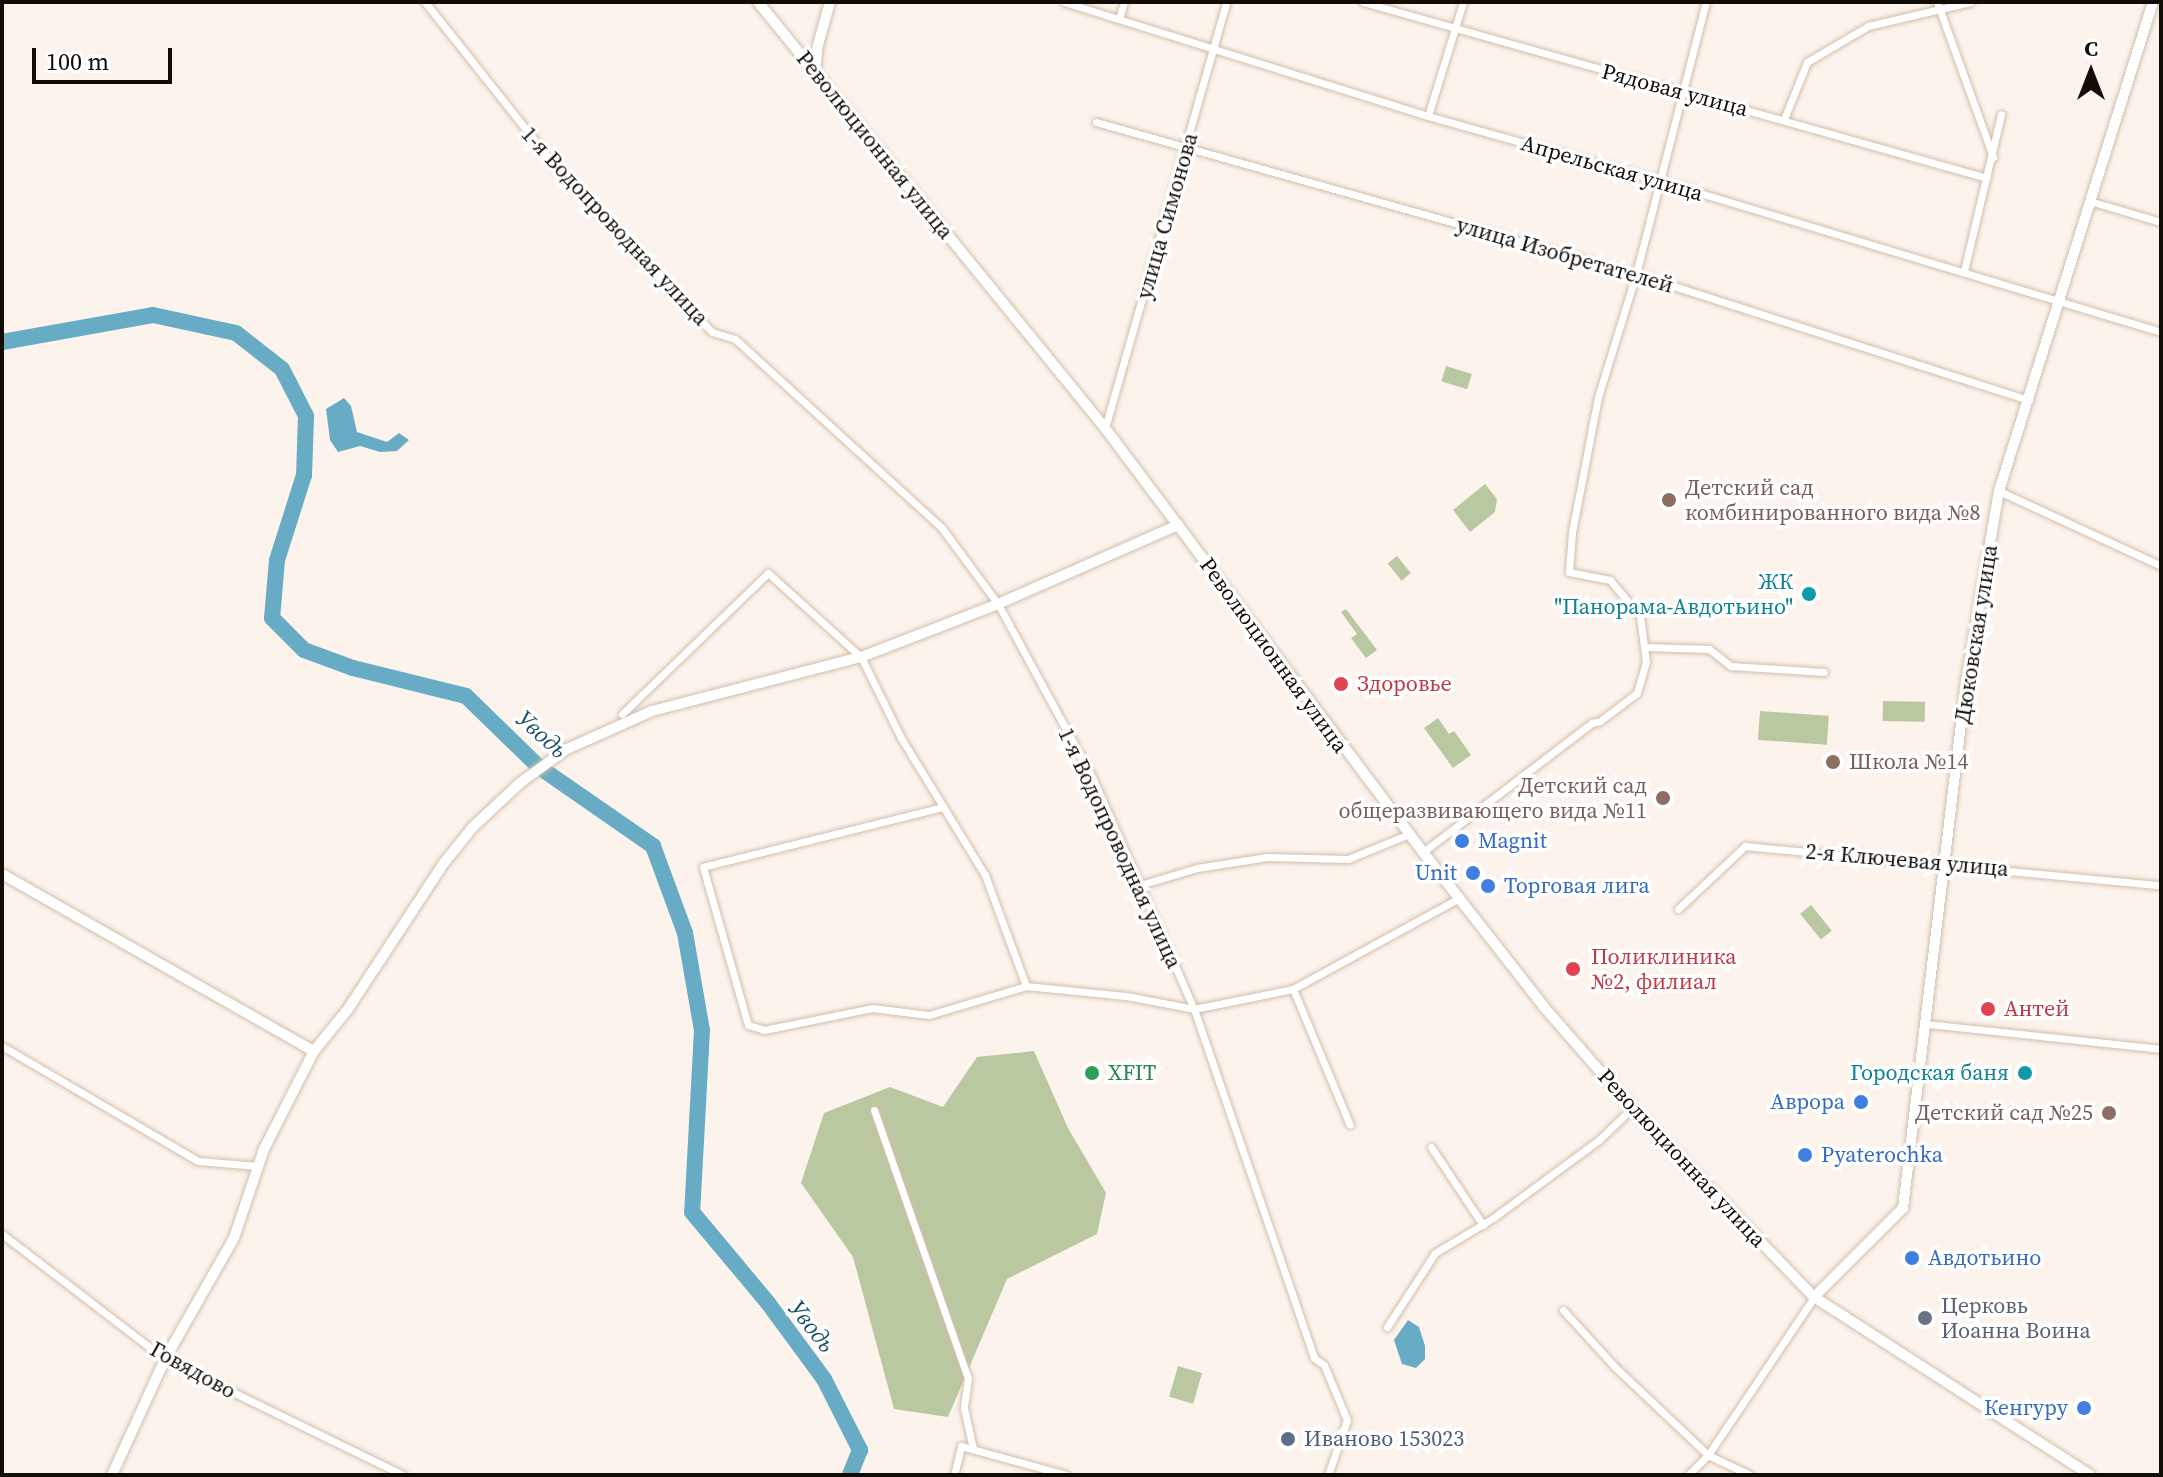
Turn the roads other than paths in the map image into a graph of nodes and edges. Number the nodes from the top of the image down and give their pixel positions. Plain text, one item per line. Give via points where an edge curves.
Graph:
1 (425, 2) edge
2 (758, 2) edge
3 (830, 2) edge
4 (1064, 2) edge
5 (1124, 2) edge
6 (1226, 2) edge
7 (1363, 2) edge
8 (1463, 2) edge
9 (1704, 2) edge
10 (1970, 2) edge
11 (2153, 2) edge
12 (1938, 6) edge
13 (1119, 19) junction
14 (1454, 30) junction
15 (1215, 47) junction
16 (815, 72) junction
17 (1681, 93) junction
18 (2001, 114) dead end
19 (1428, 116) junction
20 (1784, 119) junction
21 (1096, 122) dead end
22 (1188, 146) junction
23 (1993, 157) junction
24 (1987, 178) junction
25 (1660, 181) junction
26 (2093, 202) junction
27 (2161, 222) edge
28 (1964, 271) junction
29 (1636, 274) junction
30 (2060, 303) junction
31 (2161, 332) edge
32 (2031, 401) junction
33 (1105, 428) junction
34 (1999, 491) junction
35 (1178, 525) junction
36 (2161, 566) edge
37 (998, 604) junction
38 (1645, 647) junction
39 (861, 657) junction
40 (1824, 672) dead end
41 (622, 714) dead end
42 (943, 807) junction
43 (1409, 834) junction
44 (1423, 852) junction
45 (1944, 863) junction
46 (2, 874) edge
47 (1140, 885) junction
48 (2161, 885) edge
49 (1459, 898) junction
50 (1678, 909) dead end
51 (1026, 986) junction
52 (1293, 989) junction
53 (1194, 1009) junction
54 (1927, 1024) junction
55 (2, 1046) edge
56 (2161, 1049) edge
57 (314, 1051) junction
58 (1632, 1108) junction
59 (874, 1110) dead end
60 (1350, 1125) dead end
61 (1431, 1147) dead end
62 (258, 1166) junction
63 (1483, 1225) junction
64 (2, 1234) edge
65 (1814, 1297) junction
66 (1563, 1310) dead end
67 (1387, 1327) dead end
68 (165, 1359) junction
69 (973, 1449) junction
70 (1708, 1455) junction
71 (112, 1475) edge
72 (403, 1475) edge
73 (954, 1475) edge
74 (1066, 1475) edge
75 (1328, 1475) edge
76 (1688, 1475) edge
77 (1750, 1475) edge
78 (2090, 1475) edge

1 - 37 street, 1-я Водопроводная улица via 547,156 630,248 712,332 735,339 941,527
2 - 16 main road, Революционная улица
3 - 16 main road
4 - 13 street, Апрельская улица
5 - 13 street
6 - 15 street, улица Симонова
7 - 14 street, Рядовая улица
8 - 14 street
9 - 17 street
10 - 12 street
11 - 26 main road, Дюковская улица
12 - 20 street via 1868,26 1807,62
12 - 23 street
13 - 15 street, Апрельская улица
14 - 17 street, Рядовая улица
14 - 19 street
15 - 19 street, Апрельская улица
15 - 22 street, улица Симонова
16 - 33 main road, Революционная улица
17 - 20 street, Рядовая улица
17 - 25 street
18 - 23 street
19 - 25 street, Апрельская улица
20 - 24 street, Рядовая улица
21 - 22 street, улица Изобретателей
22 - 29 street, улица Изобретателей
22 - 33 street, улица Симонова
23 - 24 street
24 - 28 street
25 - 28 street, Апрельская улица
25 - 29 street
26 - 27 street
26 - 30 main road, Дюковская улица
28 - 30 street, Апрельская улица
29 - 32 street, улица Изобретателей
29 - 38 street via 1593,418 1569,572 1610,580 1640,616
30 - 31 street, Апрельская улица
30 - 32 main road, Дюковская улица
32 - 34 main road, Дюковская улица
33 - 35 main road, Революционная улица
34 - 36 street
34 - 45 main road, Дюковская улица via 1966,682
35 - 37 main road
35 - 43 main road, Революционная улица
37 - 39 main road
37 - 47 street, 1-я Водопроводная улица via 1093,779
38 - 40 street via 1709,649 1731,666
38 - 44 street via 1637,693
39 - 41 street via 768,573
39 - 42 street
39 - 57 main road via 696,698 565,750 499,802 444,863 348,1009
42 - 51 street via 985,875
42 - 51 street via 703,867 748,1025 764,1030 872,1008 929,1015
43 - 44 main road, Революционная улица
43 - 47 street via 1348,859 1267,857 1197,868
44 - 49 main road, Революционная улица
45 - 48 street, 2-я Ключевая улица
45 - 50 street, 2-я Ключевая улица via 1745,846
45 - 54 main road, Дюковская улица
46 - 57 main road
47 - 53 street, 1-я Водопроводная улица
49 - 52 street
49 - 58 main road, Революционная улица
51 - 53 street
52 - 53 street
52 - 60 street
53 - 75 street, 1-я Водопроводная улица via 1303,1330 1347,1420
54 - 56 street
54 - 65 main road, Дюковская улица via 1903,1208
55 - 62 street via 198,1161
57 - 62 main road
58 - 63 street via 1600,1139
58 - 65 main road, Революционная улица
59 - 69 street via 968,1378 964,1408
61 - 63 street
62 - 68 main road via 234,1238
63 - 67 street via 1435,1253
64 - 68 street, Говядово
65 - 70 street
65 - 78 main road, Революционная улица
66 - 70 street
68 - 71 main road
68 - 72 street, Говядово
69 - 73 street via 961,1446
69 - 74 street
70 - 76 street
70 - 77 street

